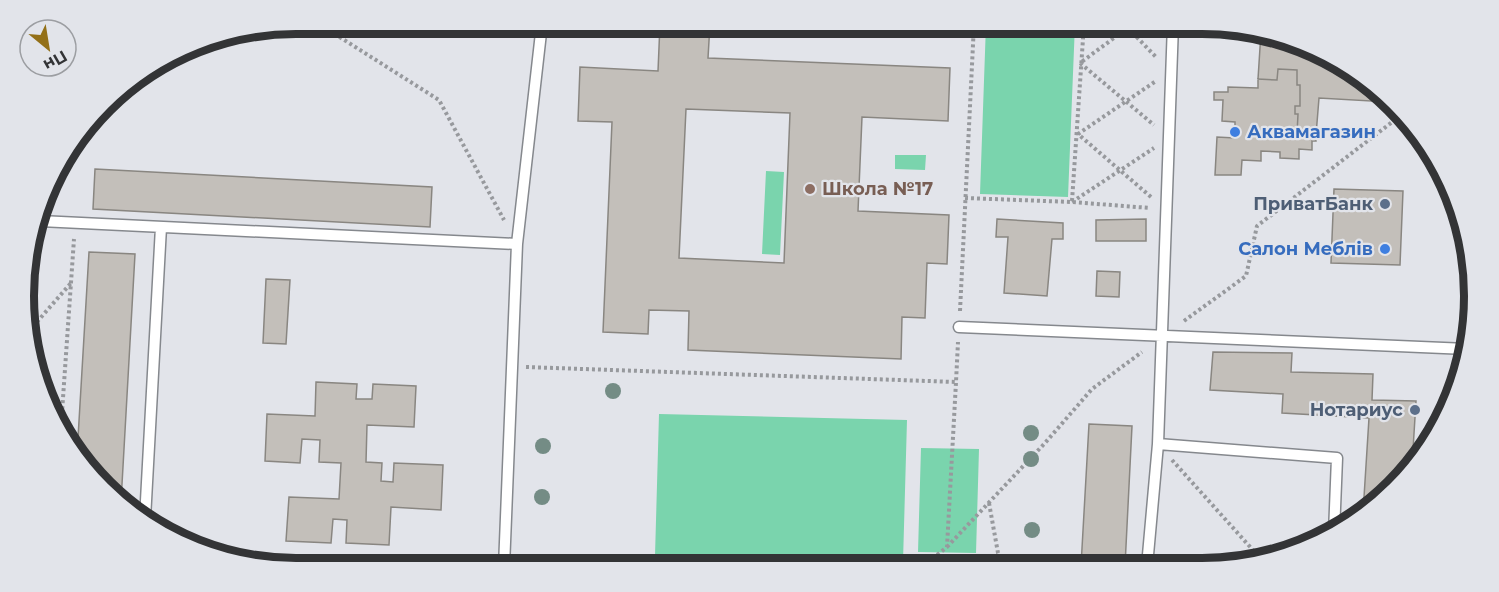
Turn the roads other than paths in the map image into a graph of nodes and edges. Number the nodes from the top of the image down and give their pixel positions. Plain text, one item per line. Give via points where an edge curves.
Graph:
1 (541, 34) edge
2 (1173, 34) edge
3 (45, 221) edge
4 (161, 227) junction
5 (517, 244) junction
6 (959, 327) road end
7 (1162, 336) junction
8 (1459, 350) edge
9 (1158, 444) junction
10 (146, 509) edge
11 (1334, 522) edge
12 (504, 558) edge
13 (1148, 558) edge

1 - 5 lane
2 - 7 lane
3 - 4 lane
4 - 5 lane
4 - 10 lane
5 - 12 lane
6 - 7 lane
7 - 8 lane
7 - 9 lane
9 - 11 lane via 1337,458
9 - 13 lane

